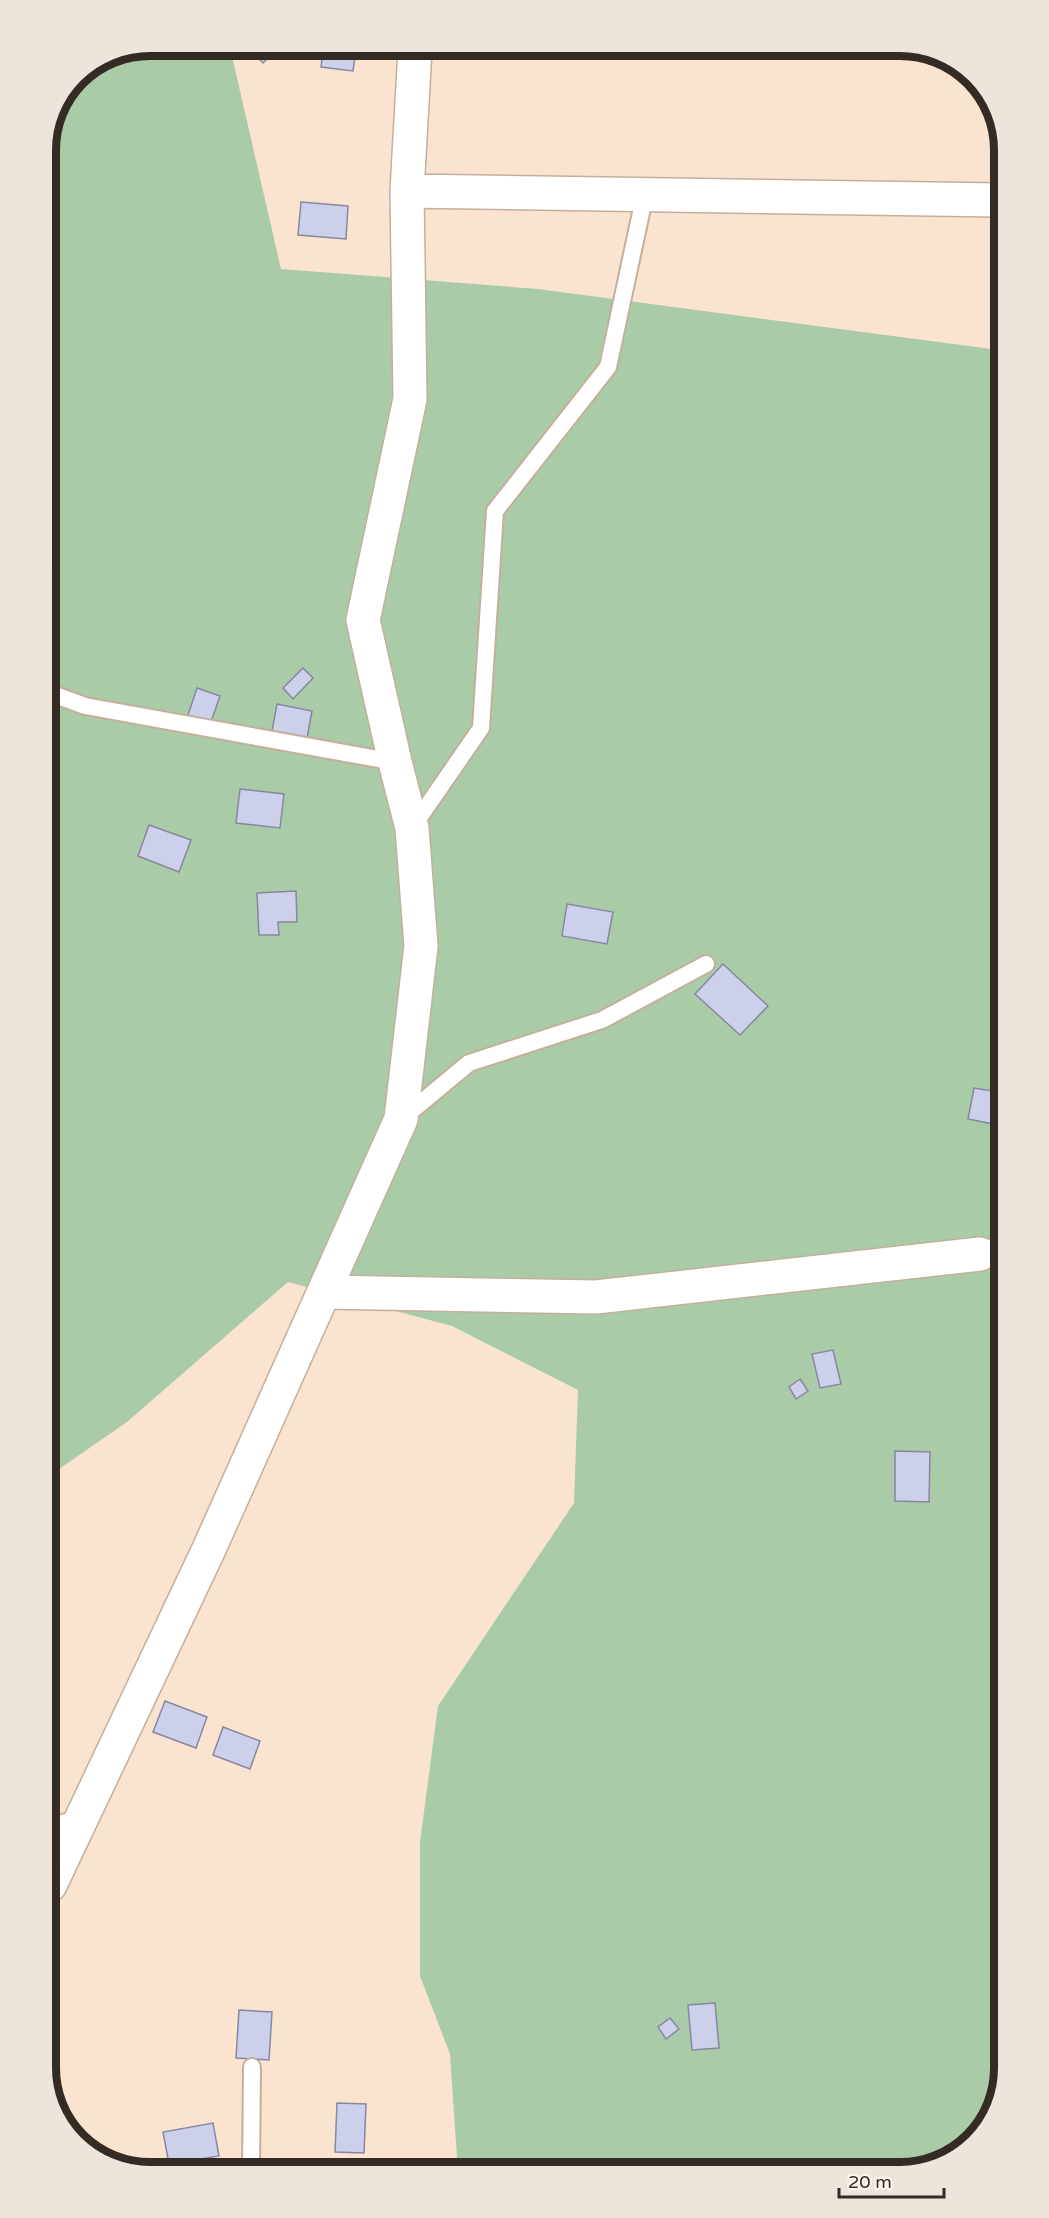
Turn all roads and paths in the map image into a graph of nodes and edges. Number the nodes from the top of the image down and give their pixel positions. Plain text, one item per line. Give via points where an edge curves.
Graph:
1 (415, 55) edge
2 (407, 191) junction
3 (645, 194) junction
4 (994, 200) edge
5 (56, 695) edge
6 (395, 762) junction
7 (412, 828) junction
8 (706, 964) dead end
9 (401, 1119) junction
10 (991, 1248) edge
11 (324, 1292) junction
12 (82, 1817) junction
13 (55, 1825) edge
14 (55, 1874) edge
15 (252, 2067) dead end
16 (251, 2162) edge

1 - 2 street
2 - 3 street
2 - 6 street via 410,399 363,620
3 - 4 street
3 - 7 lane via 608,367 495,511 481,728
5 - 6 lane via 85,706
6 - 7 street
7 - 9 street via 421,946
8 - 9 lane via 602,1020 470,1063
9 - 11 street
10 - 11 street via 596,1297
11 - 12 street via 209,1550
12 - 13 lane
12 - 14 street
15 - 16 lane

